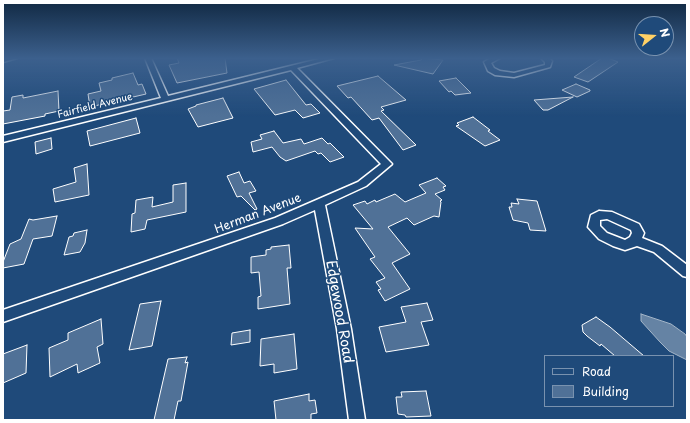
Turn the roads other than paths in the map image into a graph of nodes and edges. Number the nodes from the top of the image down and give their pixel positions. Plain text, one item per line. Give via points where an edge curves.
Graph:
1 (156, 78) edge
2 (251, 78) edge
3 (303, 78) edge
4 (165, 98) junction
5 (3, 139) edge
6 (319, 204) junction
7 (635, 240) dead end
8 (687, 272) edge
9 (3, 316) edge
10 (358, 420) edge

1 - 4 street
2 - 4 street, Fairfield Avenue
3 - 6 street, Herman Avenue via 387,164 362,184
4 - 5 street, Fairfield Avenue
6 - 9 street, Herman Avenue via 201,249
6 - 10 street, Edgewood Road via 344,329
7 - 8 street via 658,248

